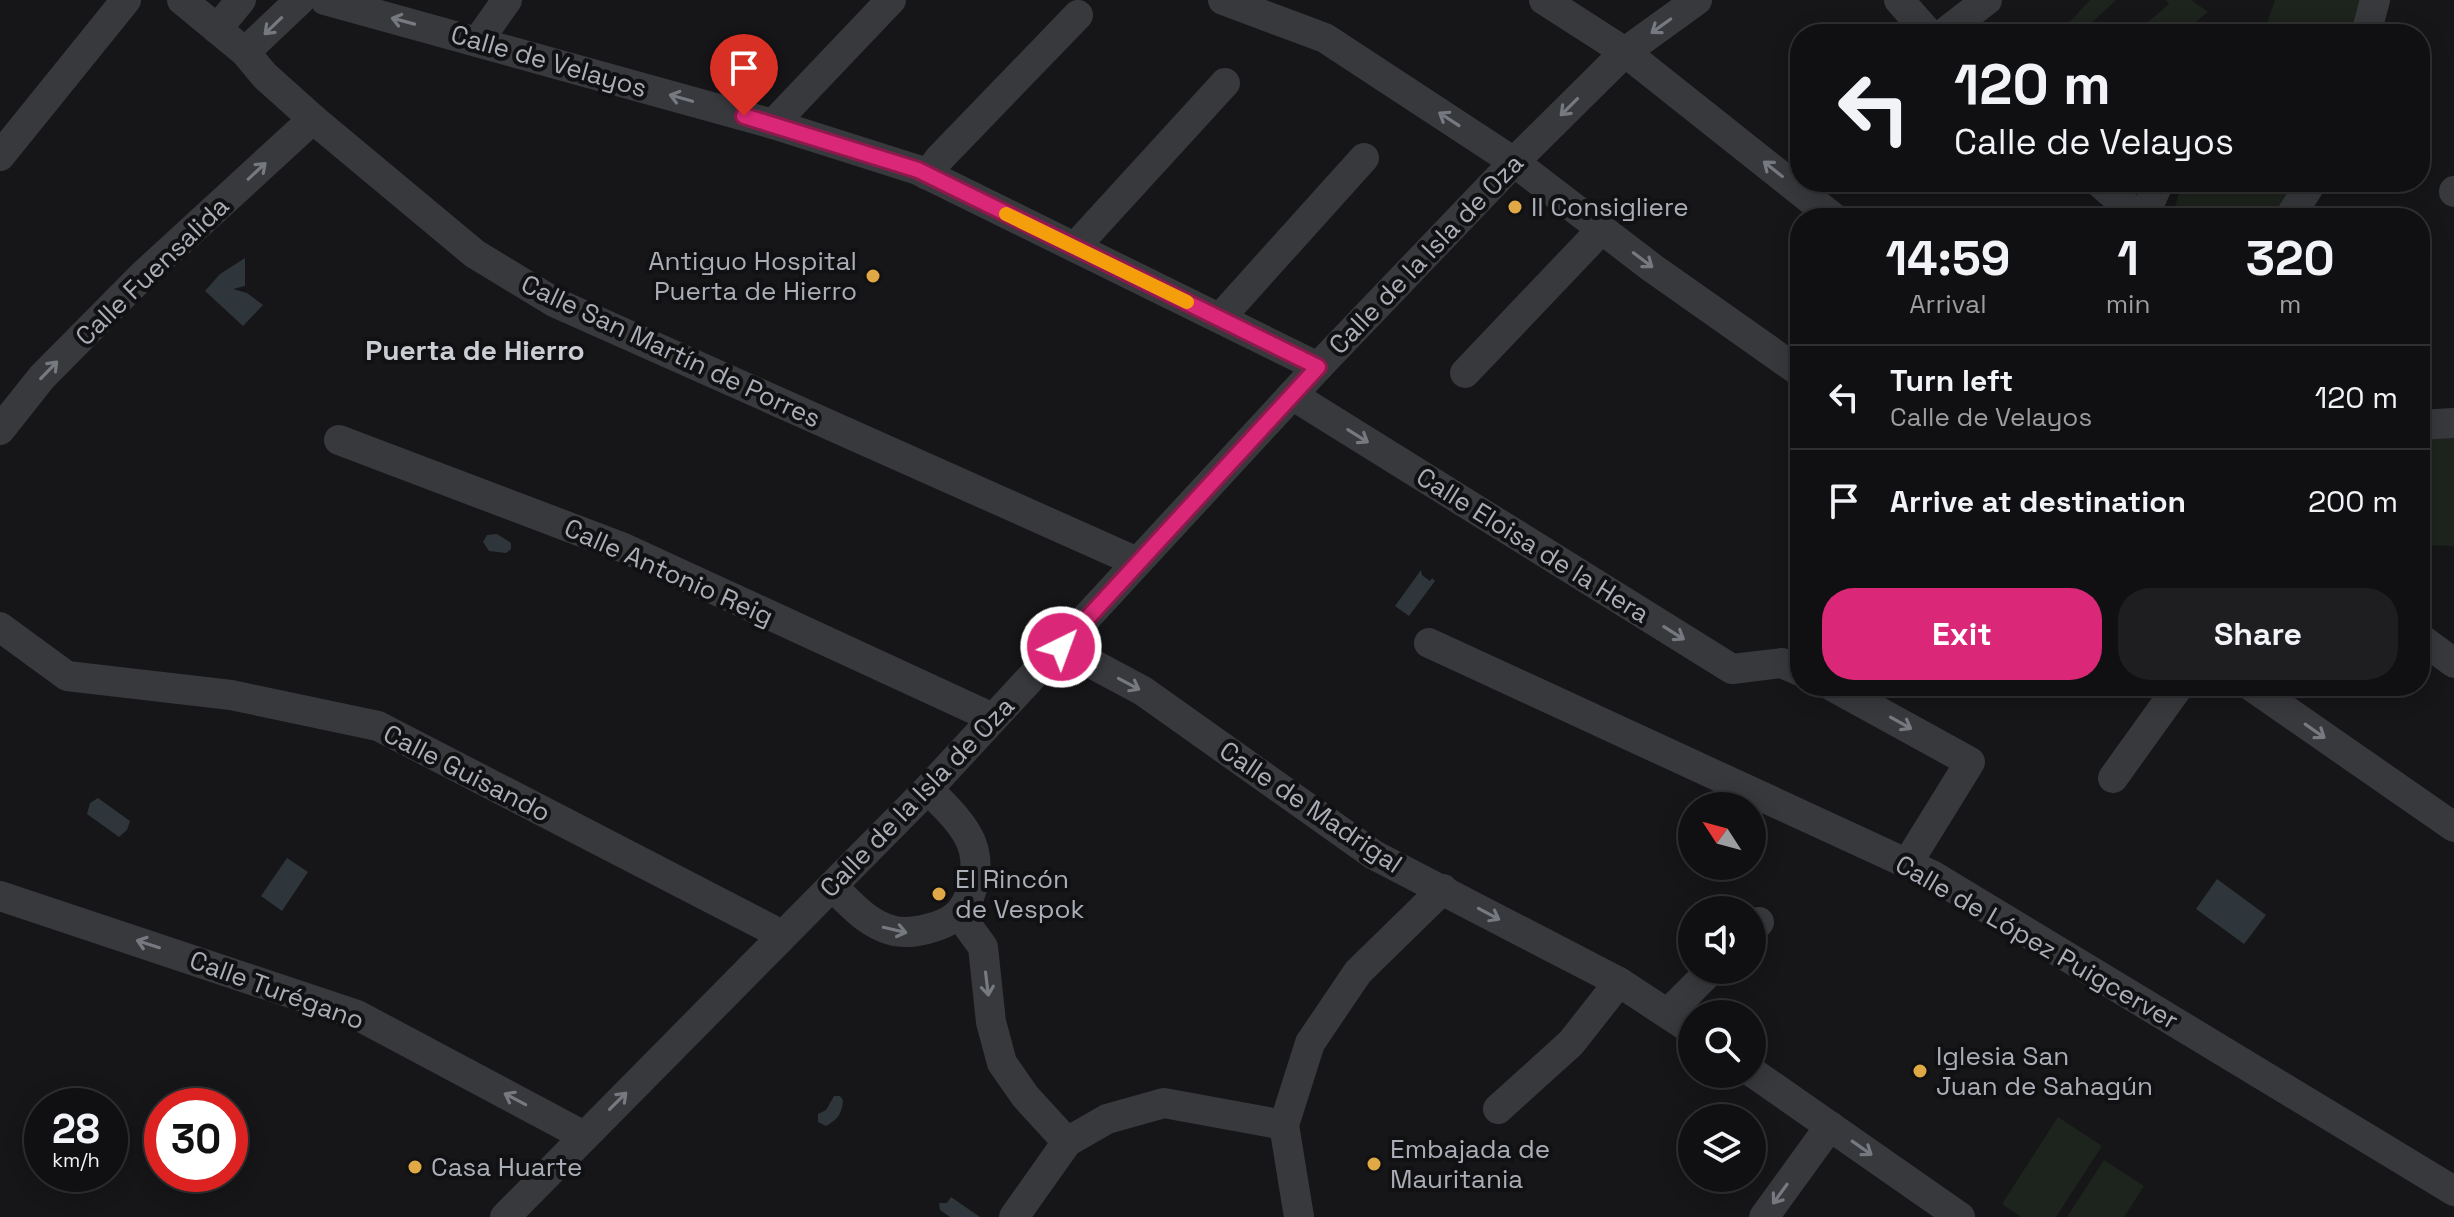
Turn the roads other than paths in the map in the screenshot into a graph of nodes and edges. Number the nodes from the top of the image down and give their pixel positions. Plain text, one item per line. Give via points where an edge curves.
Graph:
1 (126, 0) edge
2 (182, 0) edge
3 (241, 0) edge
4 (300, 0) edge
5 (325, 0) edge
6 (507, 0) edge
7 (891, 0) edge
8 (1223, 0) edge
9 (1544, 0) edge
10 (1697, 0) edge
11 (1899, 0) edge
12 (1987, 0) edge
13 (2375, 0) edge
14 (1078, 15) dead end
15 (1920, 24) edge
16 (1956, 24) edge
17 (2369, 24) edge
18 (217, 29) junction
19 (478, 41) junction
20 (245, 52) junction
21 (1625, 52) junction
22 (1225, 83) dead end
23 (313, 119) junction
24 (773, 124) junction
25 (0, 156) edge
26 (1364, 158) dead end
27 (1514, 162) junction
28 (927, 175) junction
29 (1790, 183) edge
30 (1801, 192) edge
31 (2111, 192) edge
32 (1821, 208) edge
33 (2129, 208) edge
34 (1602, 229) junction
35 (1075, 247) junction
36 (1220, 318) junction
37 (1790, 365) edge
38 (1318, 367) junction
39 (1465, 373) dead end
40 (1292, 395) junction
41 (2454, 423) edge
42 (2430, 424) edge
43 (0, 430) edge
44 (339, 440) dead end
45 (1137, 562) junction
46 (0, 627) edge
47 (1429, 643) dead end
48 (2430, 645) edge
49 (1061, 647) junction
50 (2454, 663) edge
51 (1790, 667) edge
52 (1850, 696) edge
53 (2172, 696) edge
54 (2265, 696) edge
55 (993, 718) junction
56 (2113, 778) dead end
57 (928, 789) junction
58 (2454, 827) edge
59 (1907, 864) junction
60 (832, 886) junction
61 (1443, 889) junction
62 (0, 896) edge
63 (959, 914) junction
64 (782, 935) junction
65 (1619, 982) junction
66 (1678, 1020) edge
67 (1766, 1082) edge
68 (1498, 1109) dead end
69 (1284, 1125) junction
70 (1830, 1126) junction
71 (584, 1136) junction
72 (1067, 1142) junction
73 (2454, 1191) edge
74 (2454, 1211) edge
75 (505, 1217) edge
76 (1014, 1217) edge
77 (1299, 1217) edge
78 (1764, 1217) edge
79 (1960, 1217) edge
80 (2451, 1217) edge

1 - 25 street
2 - 18 street, Calle San Martín de Porres
3 - 18 street
4 -> 20 street
19 -> 5 street, Calle de Velayos
6 - 19 street
7 - 24 street
27 -> 8 street via 1325,38
9 - 21 street
10 -> 21 street, Calle de la Isla de Oza
11 - 15 street
12 - 16 street
13 - 17 street
14 - 28 street
18 - 20 street, Calle San Martín de Porres
24 -> 19 street, Calle de Velayos
20 - 23 street, Calle San Martín de Porres
21 -> 27 street, Calle de la Isla de Oza
29 -> 21 street
22 - 35 street
43 -> 23 street, Calle Fuensalida via 42,377 142,276
23 - 45 street, Calle San Martín de Porres via 475,254 554,302
24 - 28 street, Calle de Velayos
26 - 36 street
27 - 34 street
27 - 38 street, Calle de la Isla de Oza
28 - 35 street, Calle de Velayos
32 -> 30 street
31 - 33 street
34 -> 37 street
34 - 39 street
35 - 36 street, Calle de Velayos
36 - 38 street, Calle de Velayos
38 - 40 street, Calle de la Isla de Oza
40 - 45 street, Calle de la Isla de Oza
40 -> 51 street, Calle Eloisa de la Hera via 1732,669
41 - 42 street
44 - 55 street, Calle Antonio Reig via 624,548
45 - 49 street, Calle de la Isla de Oza
46 - 64 street, Calle Guisando via 67,676 231,695 378,726
47 - 59 street, Calle de López Puigcerver
48 - 50 street
49 - 55 street, Calle de la Isla de Oza
49 -> 61 street, Calle de Madrigal via 1143,691 1374,855
52 -> 59 street via 1970,762
53 - 56 street
54 -> 58 street
55 - 57 street, Calle de la Isla de Oza
57 - 60 street, Calle de la Isla de Oza
57 - 63 street via 972,844 975,874
59 - 73 street, Calle de López Puigcerver
60 -> 63 street via 865,917 893,931 911,933
60 - 64 street, Calle de la Isla de Oza
61 -> 65 street, Calle de Madrigal
61 - 69 street via 1358,972 1310,1043
71 -> 62 street, Calle Turégano via 357,1015
63 -> 72 street via 983,947 991,1022 1002,1063
71 -> 64 street, Calle de la Isla de Oza
65 - 66 street, Calle de Madrigal
65 - 68 street via 1571,1043
67 - 70 street
69 - 72 street via 1164,1103 1107,1119
69 - 77 street
70 -> 78 street
70 -> 79 street
71 - 75 street, Calle de la Isla de Oza
72 - 76 street
74 - 80 street

